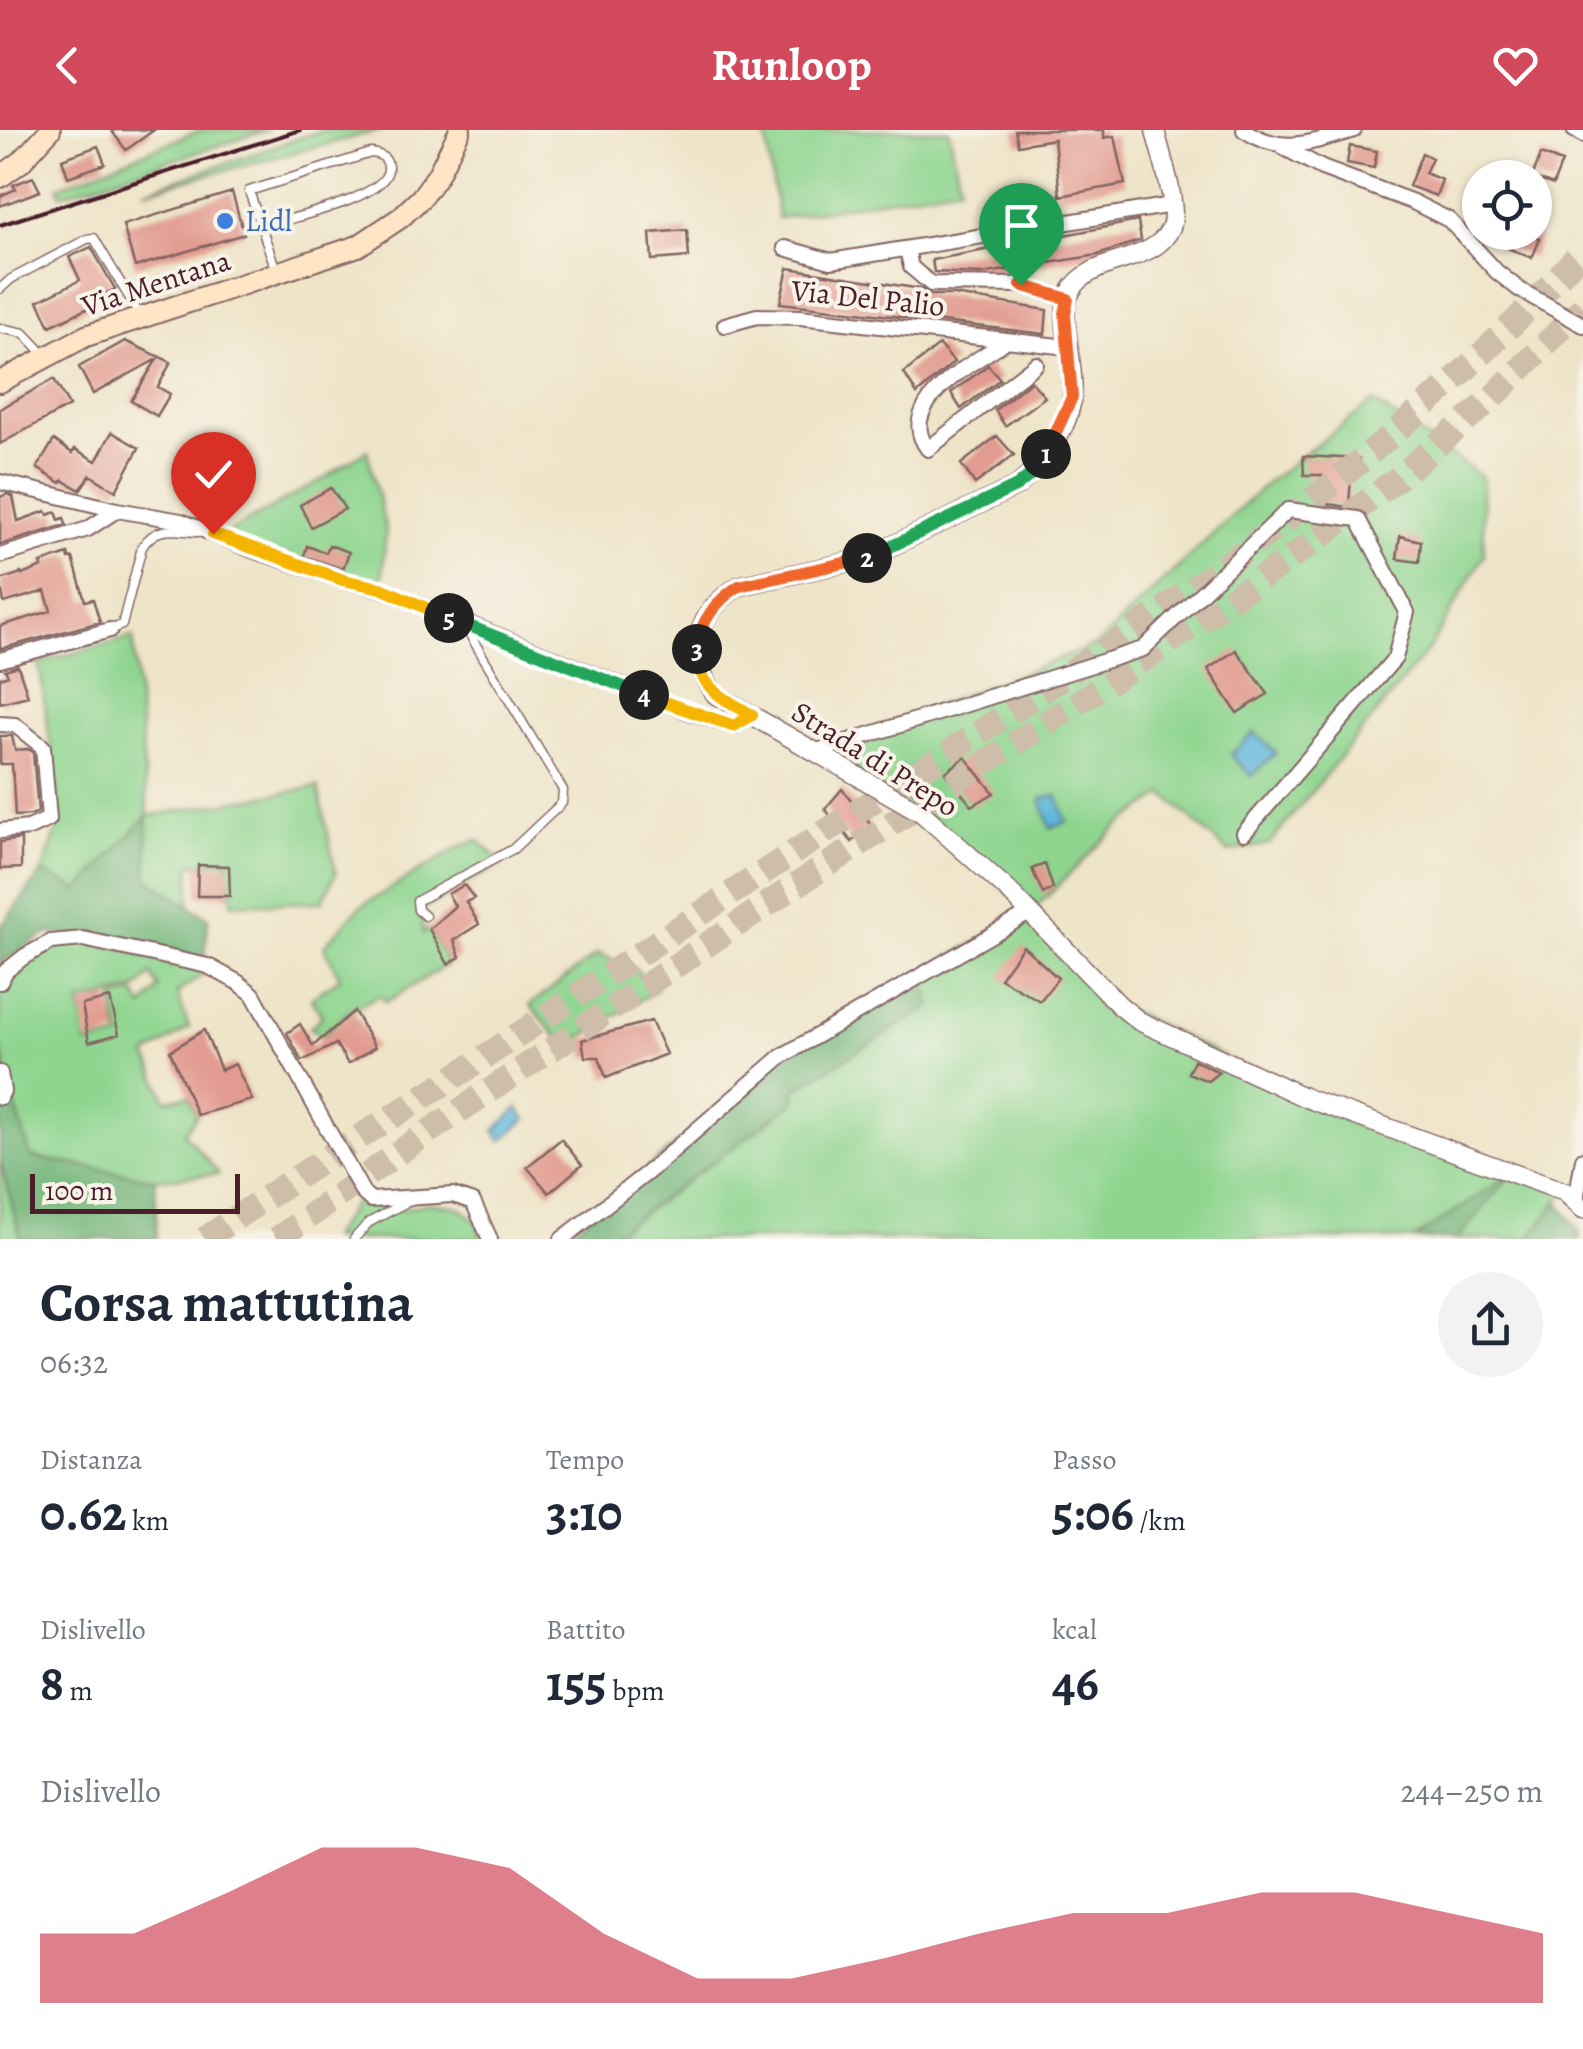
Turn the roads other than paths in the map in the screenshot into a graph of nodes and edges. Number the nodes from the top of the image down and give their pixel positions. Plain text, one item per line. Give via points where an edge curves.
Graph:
1 (50, 130) edge
2 (460, 130) edge
3 (1154, 130) edge
4 (1244, 130) edge
5 (1354, 130) edge
6 (1574, 130) edge
7 (1583, 135) edge
8 (1283, 147) junction
9 (0, 177) edge
10 (1172, 204) junction
11 (261, 227) junction
12 (785, 248) dead end
13 (907, 249) junction
14 (277, 275) junction
15 (0, 289) edge
16 (1068, 299) junction
17 (141, 318) junction
18 (725, 325) dead end
19 (1583, 325) edge
20 (0, 328) edge
21 (1007, 341) junction
22 (1068, 347) junction
23 (46, 356) junction
24 (1036, 364) dead end
25 (0, 382) edge
26 (0, 482) edge
27 (117, 510) junction
28 (213, 534) junction
29 (0, 556) edge
30 (463, 624) junction
31 (110, 630) joint
32 (0, 660) edge
33 (752, 715) junction
34 (0, 724) edge
35 (817, 751) junction
36 (0, 831) edge
37 (1244, 832) dead end
38 (1031, 912) junction
39 (425, 916) dead end
40 (0, 982) edge
41 (0, 1073) edge
42 (0, 1098) edge
43 (1583, 1159) edge
44 (416, 1198) junction
45 (1580, 1204) edge
46 (354, 1239) edge
47 (490, 1239) edge
48 (562, 1239) edge

1 - 9 main road
2 - 14 main road, Via Mentana via 437,176 400,218 358,246
3 - 10 street
4 - 8 street
5 - 8 street
6 - 7 street
8 - 19 street via 1448,220 1508,281
10 - 13 street
10 - 16 street via 1162,240 1101,266
11 - 11 lane via 249,191 371,153 386,160 388,174 366,196
11 - 14 lane
12 - 13 street via 831,262
13 - 16 street via 911,266 931,284 1021,285
14 - 17 main road, Via Mentana
15 - 17 lane via 94,238
16 - 22 street, Strada di Prepo
17 - 23 main road, Via Mentana
18 - 21 street, Via Del Palio via 757,316 800,317
20 - 23 lane via 24,333
21 - 22 street, Via Del Palio
21 - 24 street via 926,402 918,423 928,449
22 - 33 street, Strada di Prepo via 1068,410 1034,472 1017,486 867,558 724,595 698,637 696,661 716,695
23 - 25 main road, Via Mentana
26 - 27 street
27 - 28 street via 181,520
27 - 29 street via 88,529
28 - 30 street via 381,588
28 - 31 lane via 163,529 149,536 122,625
30 - 33 street via 689,712 734,726
30 - 39 lane via 563,790 562,803 513,848 417,900
31 - 32 street
33 - 35 street, Strada di Prepo
34 - 36 street via 15,725 43,747 49,818
35 - 37 street via 1142,649 1288,510 1358,519 1407,612 1395,658
35 - 38 street, Strada di Prepo via 922,813
38 - 45 street, Strada di Prepo via 1139,1021 1306,1098 1564,1192
38 - 48 street via 782,1056
40 - 44 street via 21,959 52,942 83,939 208,966 253,994 363,1193 371,1200
41 - 42 street
43 - 45 street
44 - 46 lane via 368,1223
44 - 47 street via 453,1195 472,1202

